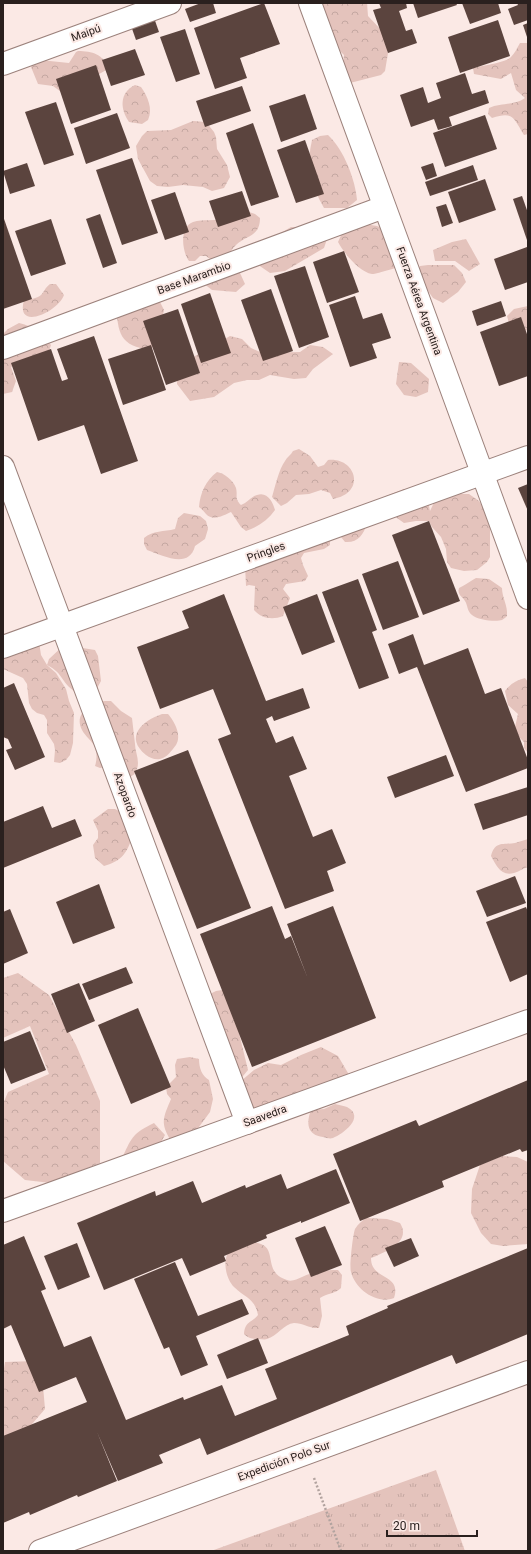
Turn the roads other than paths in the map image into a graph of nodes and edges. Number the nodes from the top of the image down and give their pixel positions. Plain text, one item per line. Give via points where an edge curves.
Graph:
1 (170, 3) edge
2 (310, 3) edge
3 (3, 64) edge
4 (384, 207) junction
5 (3, 348) edge
6 (528, 457) edge
7 (3, 467) edge
8 (483, 474) junction
9 (528, 598) edge
10 (62, 625) junction
11 (3, 646) edge
12 (528, 1021) edge
13 (247, 1123) junction
14 (3, 1211) edge
15 (528, 1372) edge
16 (40, 1551) edge

1 - 3 street, Maipú
2 - 4 street, Fuerza Aérea Argentina
4 - 5 street, Base Marambio
4 - 8 street, Fuerza Aérea Argentina
6 - 8 street, Pringles
7 - 10 street, Azopardo
8 - 9 street, Fuerza Aérea Argentina
8 - 10 street, Pringles
10 - 11 street, Pringles
10 - 13 street, Azopardo
12 - 13 street, Saavedra
13 - 14 street, Saavedra
15 - 16 street, Expedición Polo Sur

